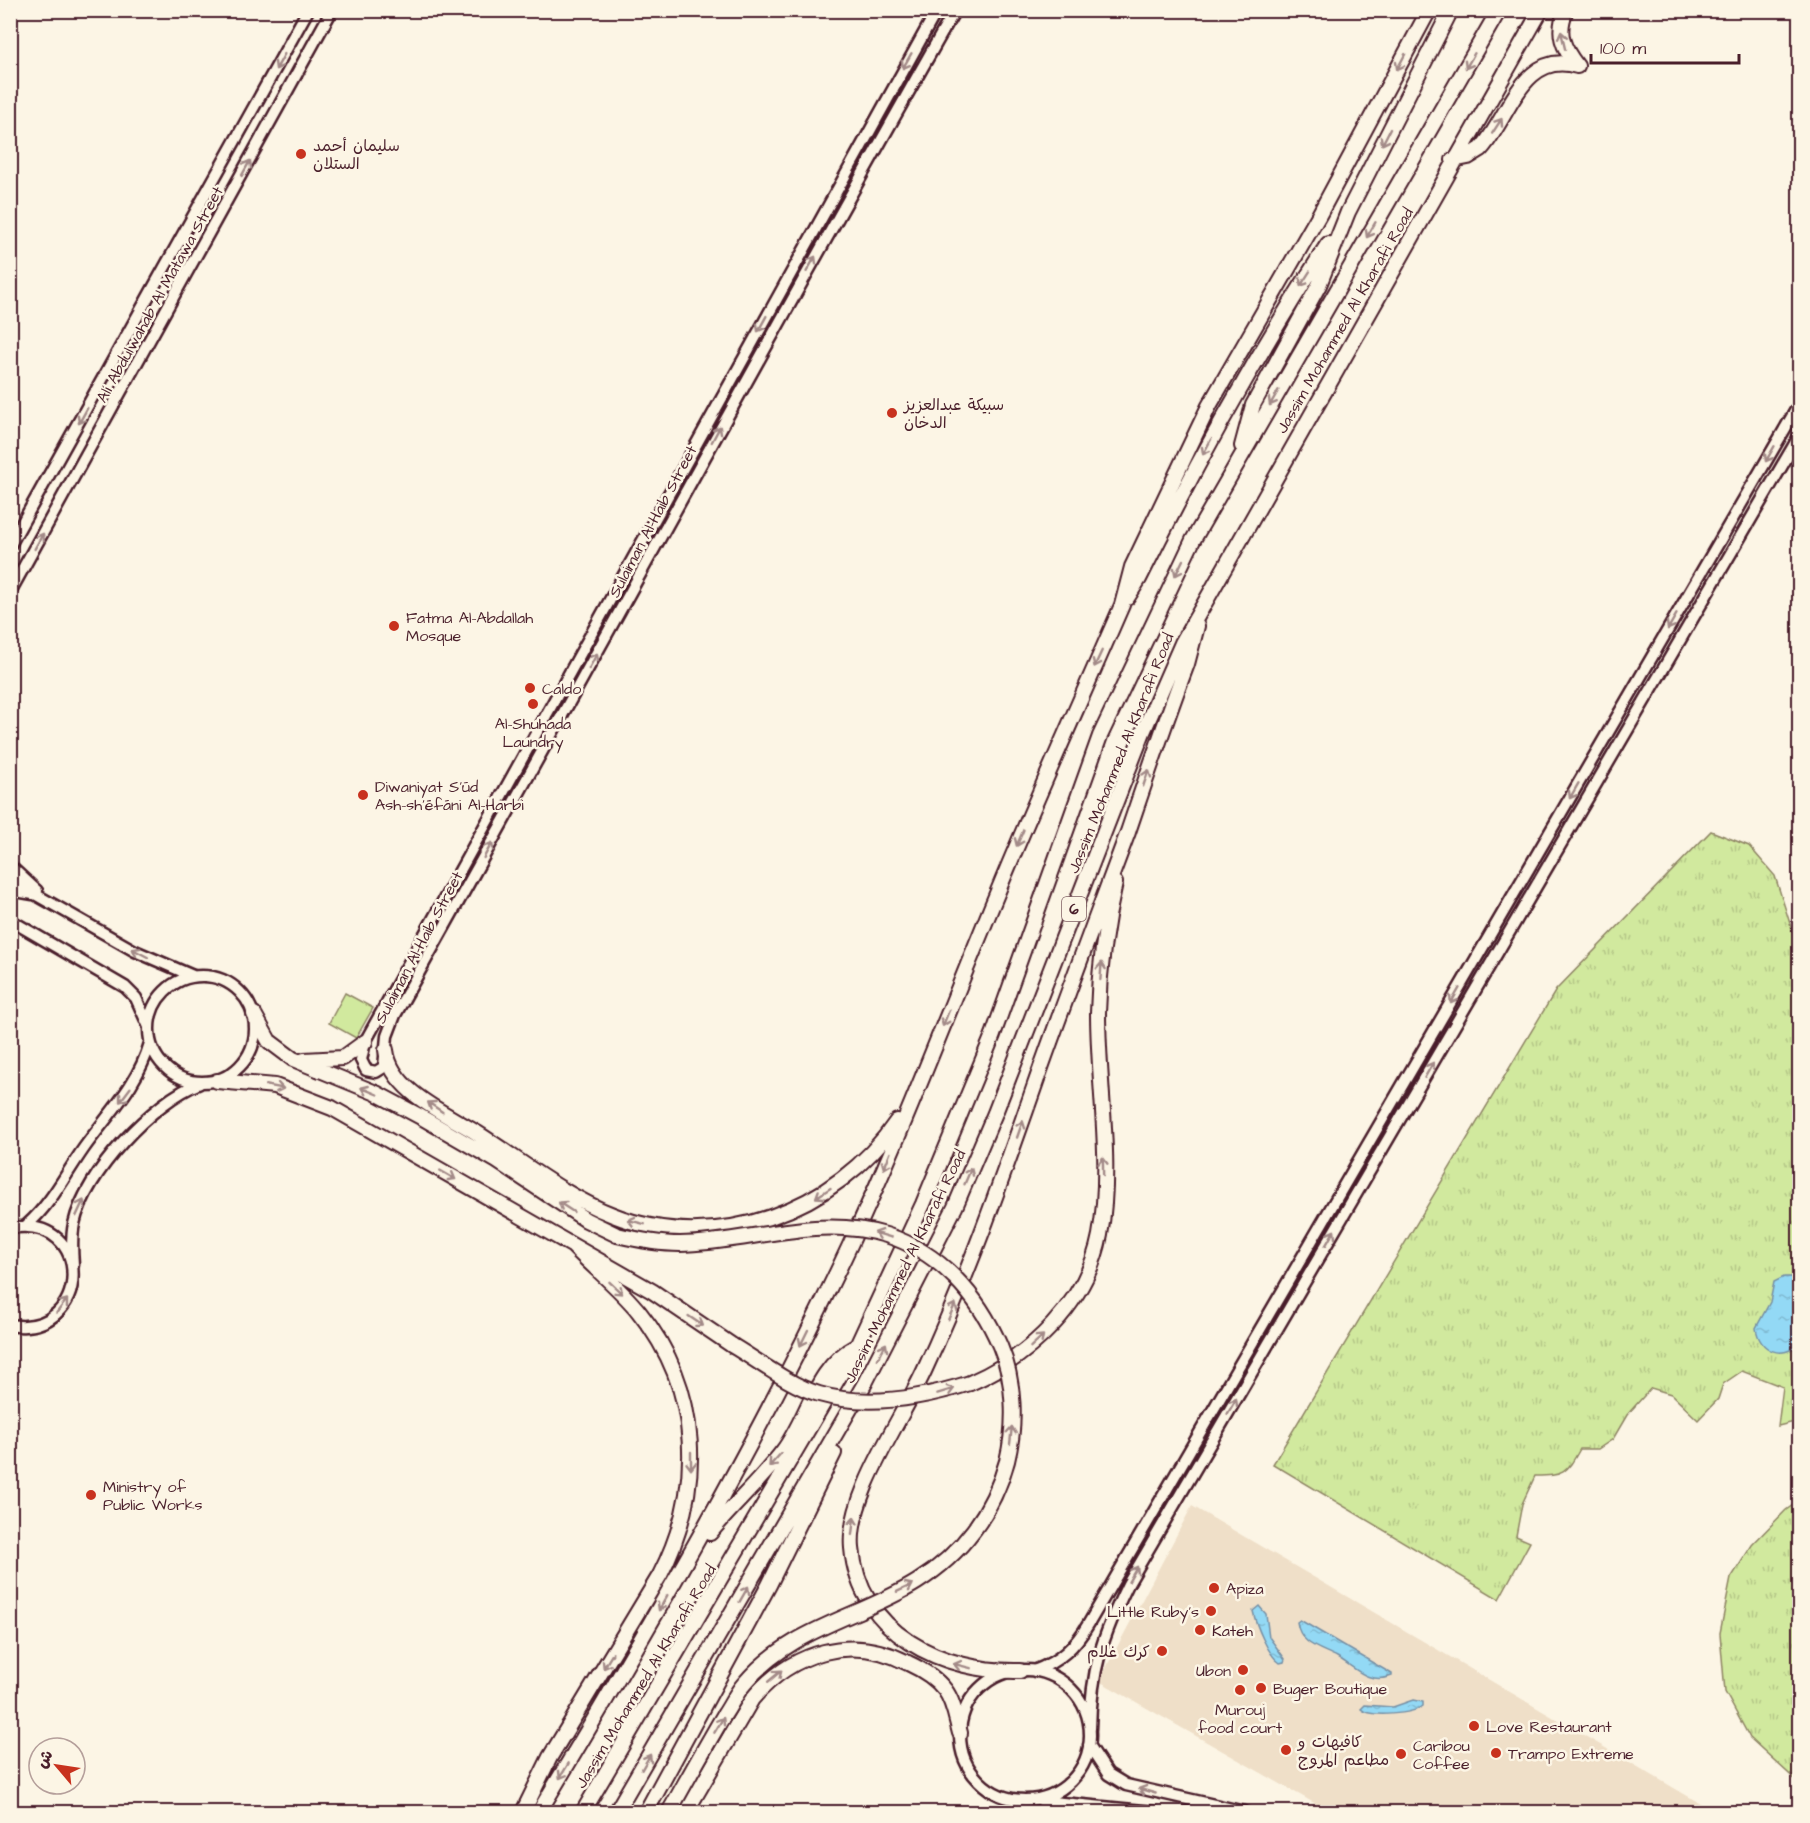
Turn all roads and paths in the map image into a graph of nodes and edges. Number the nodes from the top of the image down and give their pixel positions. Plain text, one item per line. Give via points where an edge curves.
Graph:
1 (308, 10) edge
2 (332, 10) edge
3 (937, 10) edge
4 (955, 10) edge
5 (1429, 10) edge
6 (1451, 10) edge
7 (1499, 10) edge
8 (1541, 10) edge
9 (1566, 10) edge
10 (1453, 160) junction
11 (1348, 212) junction
12 (741, 362) junction
13 (752, 369) junction
14 (1800, 403) edge
15 (1800, 435) edge
16 (1241, 454) junction
17 (10, 545) edge
18 (10, 592) edge
19 (1203, 602) junction
20 (1122, 605) junction
21 (1127, 833) junction
22 (10, 866) edge
23 (10, 879) edge
24 (10, 890) edge
25 (40, 896) junction
26 (10, 920) edge
27 (10, 927) edge
28 (63, 950) junction
29 (1467, 974) junction
30 (194, 976) junction
31 (1481, 982) junction
32 (254, 1014) junction
33 (149, 1027) junction
34 (365, 1042) junction
35 (150, 1043) junction
36 (386, 1050) junction
37 (293, 1059) junction
38 (217, 1081) junction
39 (200, 1083) junction
40 (917, 1088) junction
41 (421, 1117) junction
42 (1369, 1146) junction
43 (502, 1150) junction
44 (1380, 1152) junction
45 (27, 1225) junction
46 (10, 1228) edge
47 (574, 1247) junction
48 (73, 1265) junction
49 (14, 1327) edge
50 (857, 1346) junction
51 (865, 1383) junction
52 (680, 1572) junction
53 (1020, 1671) junction
54 (1034, 1671) junction
55 (1090, 1729) junction
56 (960, 1733) junction
57 (1089, 1744) junction
58 (1029, 1800) junction
59 (523, 1812) edge
60 (539, 1812) edge
61 (583, 1812) edge
62 (616, 1812) edge
63 (646, 1812) edge
64 (669, 1812) edge
65 (686, 1812) edge
66 (1154, 1812) edge
67 (1245, 1812) edge

1 -> 17 street, Ali Abdulwahab Al Matawa Street
18 -> 2 street, Ali Abdulwahab Al Matawa Street
3 -> 12 street, Sulaiman Al-Haib Street
13 -> 4 street, Sulaiman Al-Haib Street
5 -> 20 highway via 1319,215 1209,406 1132,567
6 -> 11 highway
7 -> 16 highway, Jassim Mohammed Al Kharafi Road / 6
8 - 10 highway, Jassim Mohammed Al Kharafi Road / 6
10 -> 9 highway via 1481,149 1534,71 1551,63 1577,66 1562,41 1560,30
10 - 19 highway, Jassim Mohammed Al Kharafi Road / 6
11 - 16 highway via 1319,285 1252,405
11 -> 20 highway via 1263,348
12 - 13 street
12 - 34 street, Sulaiman Al-Haib Street
36 -> 13 street, Sulaiman Al-Haib Street via 395,1015
14 -> 29 street
15 - 31 street
16 -> 50 highway, Jassim Mohammed Al Kharafi Road / 6 via 1193,540 1100,736 993,1035 923,1204
21 -> 19 highway via 1186,664
51 -> 19 highway, Jassim Mohammed Al Kharafi Road / 6 via 955,1207 1143,732
20 -> 40 highway
47 -> 21 highway, bridge via 817,1394 845,1400 934,1394 1000,1370 1037,1342 1064,1312 1086,1275 1099,1237 1104,1198 1098,1012 1102,952
53 -> 21 highway via 993,1671 942,1660 896,1634 878,1616 855,1570 851,1546 853,1521 859,1498 921,1380 968,1273
22 - 25 street
23 - 25 street
24 - 25 street
30 -> 25 street via 135,951
26 - 28 street
27 - 28 street
28 - 33 street via 125,987 140,1005
29 - 31 street
29 -> 42 street
30 - 32 street via 224,980 237,988
30 - 33 street via 176,982 162,994
44 -> 31 street
32 - 37 highway via 269,1041
32 - 38 street via 253,1048 232,1074
33 - 35 street
34 - 36 street, Sulaiman Al-Haib Street via 361,1060 369,1072 384,1067
34 - 37 highway via 343,1058
35 - 39 street via 169,1072
35 -> 45 street via 128,1093 87,1143 50,1204
43 -> 36 highway via 404,1084 389,1067
41 -> 37 highway
38 - 39 street
38 -> 47 highway via 275,1086 313,1099
48 -> 39 street via 74,1222 100,1172 162,1104
40 -> 43 highway via 880,1143 827,1191 778,1214 725,1227 688,1230 651,1226 615,1216 581,1200
40 -> 52 highway via 878,1183 804,1338 728,1489
41 - 43 highway
64 -> 41 highway, bridge via 751,1677 782,1649 818,1628 916,1583 965,1542 992,1502 1009,1453 1012,1402 1002,1351 979,1305 958,1280 910,1245 841,1226 680,1244 617,1235 586,1220
42 - 44 street
42 - 54 street via 1081,1636 1061,1658
55 -> 44 street via 1095,1666 1102,1639 1128,1584
45 - 46 street
45 - 48 street via 51,1233 61,1242
47 -> 59 highway via 620,1291 656,1334 672,1368 687,1412 689,1496 673,1550 660,1575 550,1757
49 -> 48 street via 39,1324 63,1307 71,1293
50 -> 52 highway via 842,1353 831,1366 783,1451
50 - 61 highway, Jassim Mohammed Al Kharafi Road / 6
62 -> 51 highway, Jassim Mohammed Al Kharafi Road / 6
51 - 63 highway via 817,1492
52 -> 60 highway
53 - 54 street
53 - 56 street via 997,1677 978,1690 963,1717
54 - 55 street via 1048,1674 1072,1690 1081,1702
55 - 57 street
56 - 58 street via 964,1759 979,1781 1003,1797
65 -> 56 highway via 752,1700 779,1672 827,1650 863,1649 913,1665 945,1689
57 - 58 street via 1075,1776 1047,1797
67 -> 57 street via 1126,1785 1108,1774
58 - 66 street

